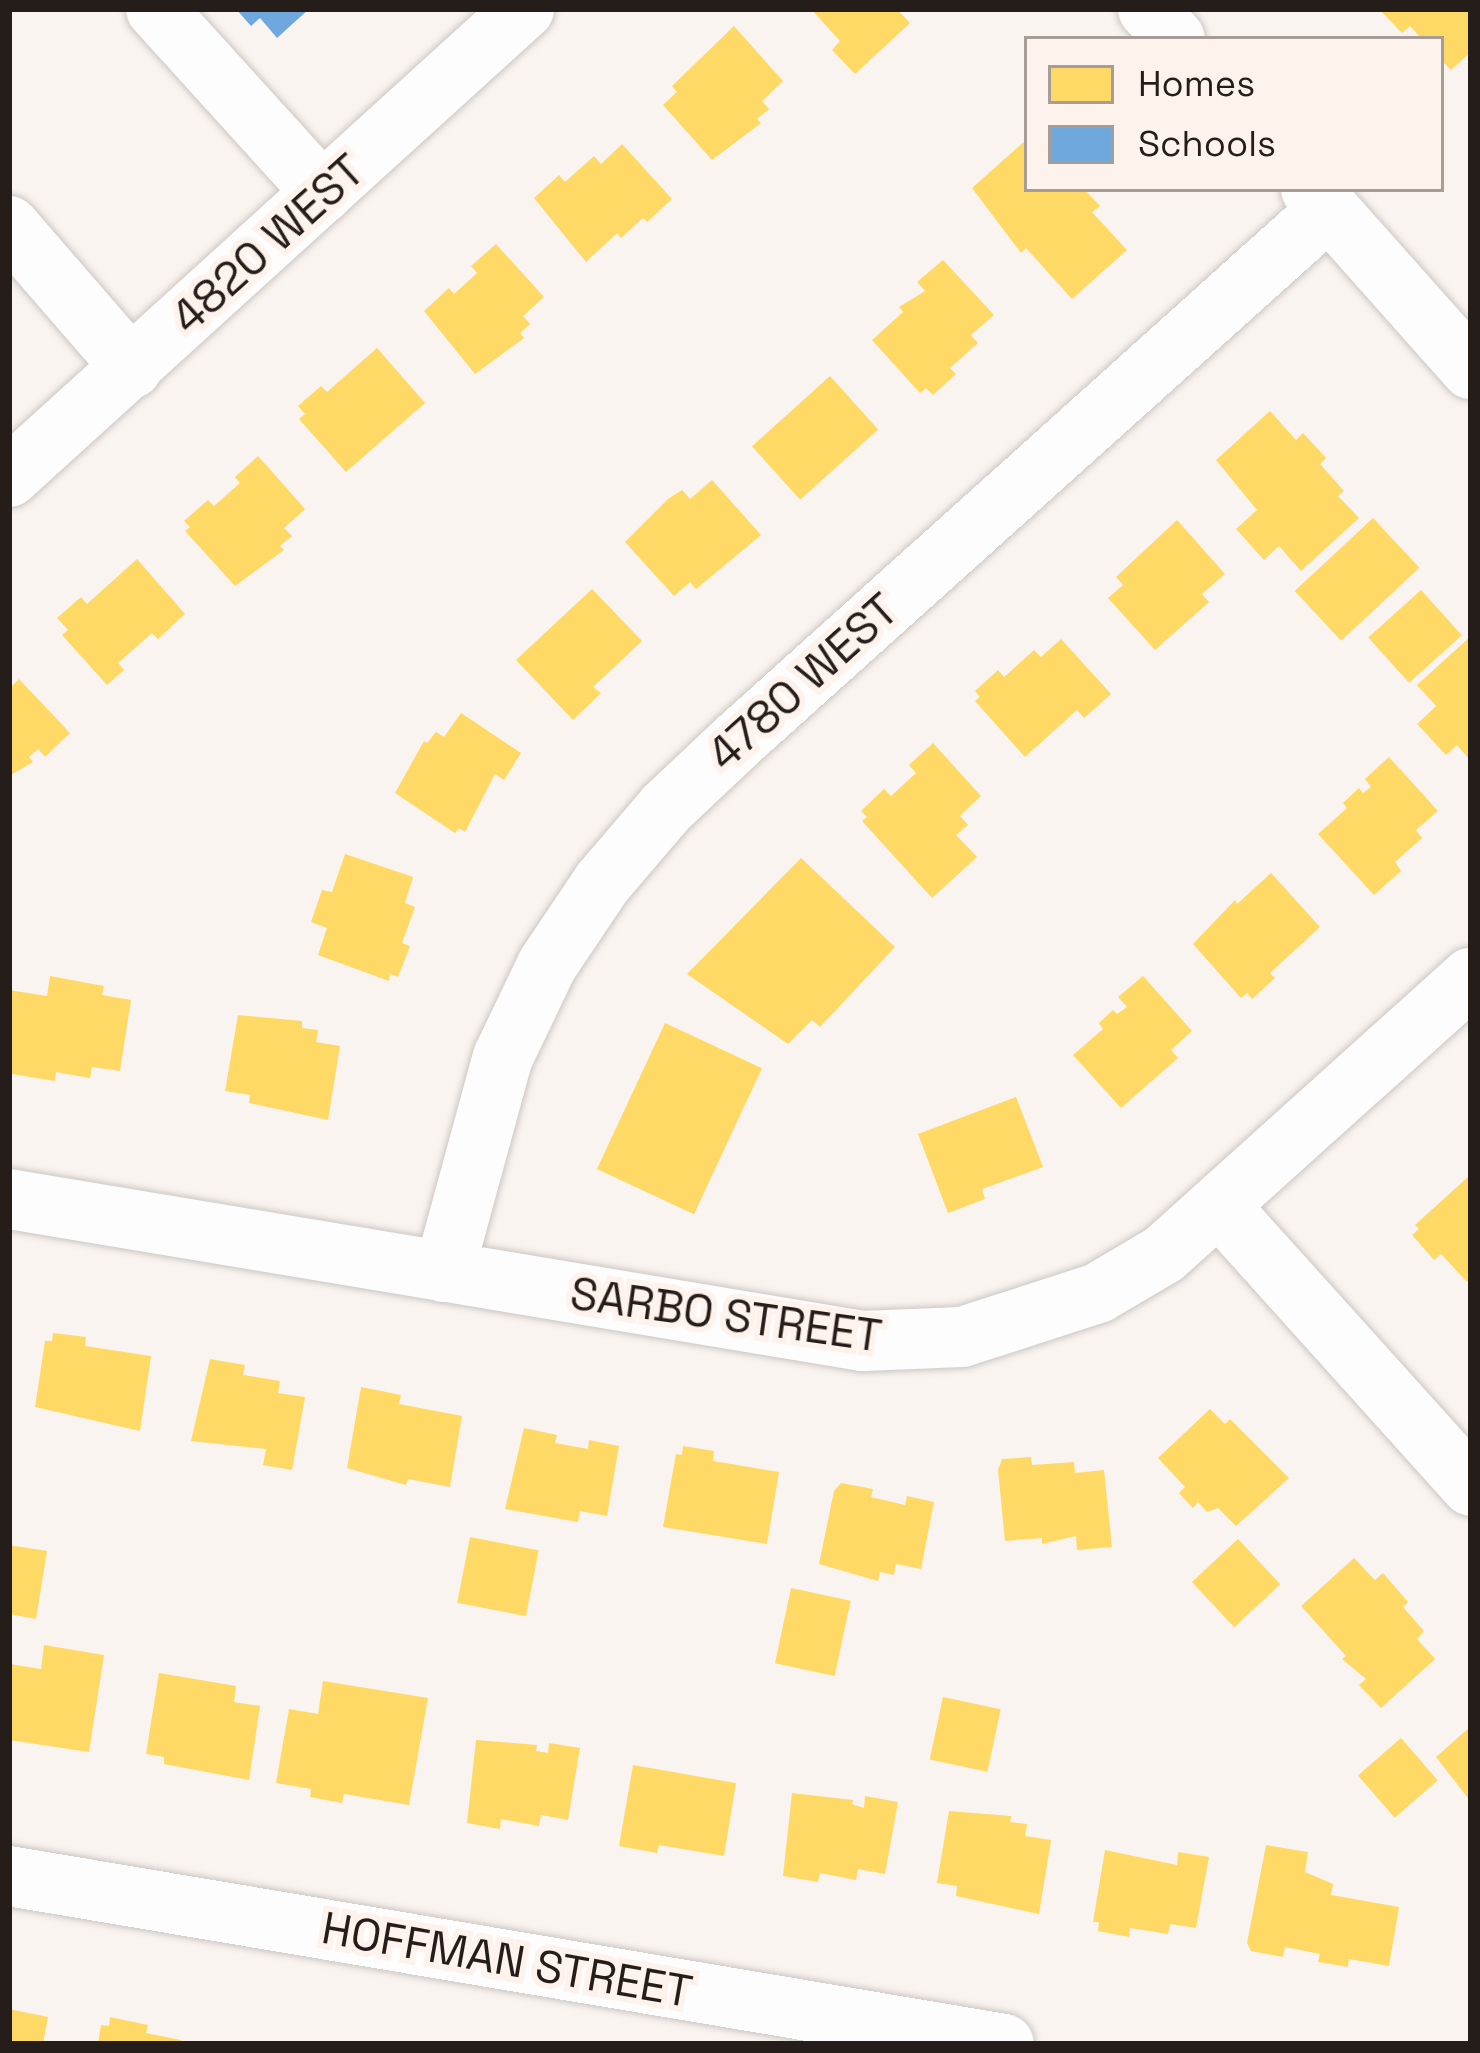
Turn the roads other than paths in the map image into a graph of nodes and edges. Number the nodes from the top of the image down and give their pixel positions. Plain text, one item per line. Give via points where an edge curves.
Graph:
1 (156, 9) edge
2 (524, 9) edge
3 (1148, 9) edge
4 (1172, 36) edge
5 (323, 193) junction
6 (1319, 199) edge
7 (9, 226) edge
8 (132, 368) junction
9 (1471, 369) edge
10 (9, 477) edge
11 (1471, 978) edge
12 (9, 1199) edge
13 (1220, 1207) junction
14 (444, 1272) junction
15 (1471, 1486) edge
16 (9, 1876) edge
17 (1004, 2044) edge

1 - 5 street
2 - 5 street, 4820 WEST
3 - 4 street
5 - 8 street, 4820 WEST
6 - 9 street
6 - 14 street, 4780 WEST via 666,808 602,883 547,965 503,1057
7 - 8 street
8 - 10 street, 4820 WEST
11 - 13 street, SARBO STREET
12 - 14 street, SARBO STREET
13 - 14 street, SARBO STREET via 1165,1254 1098,1292 962,1337 863,1341
13 - 15 street
16 - 17 street, HOFFMAN STREET

